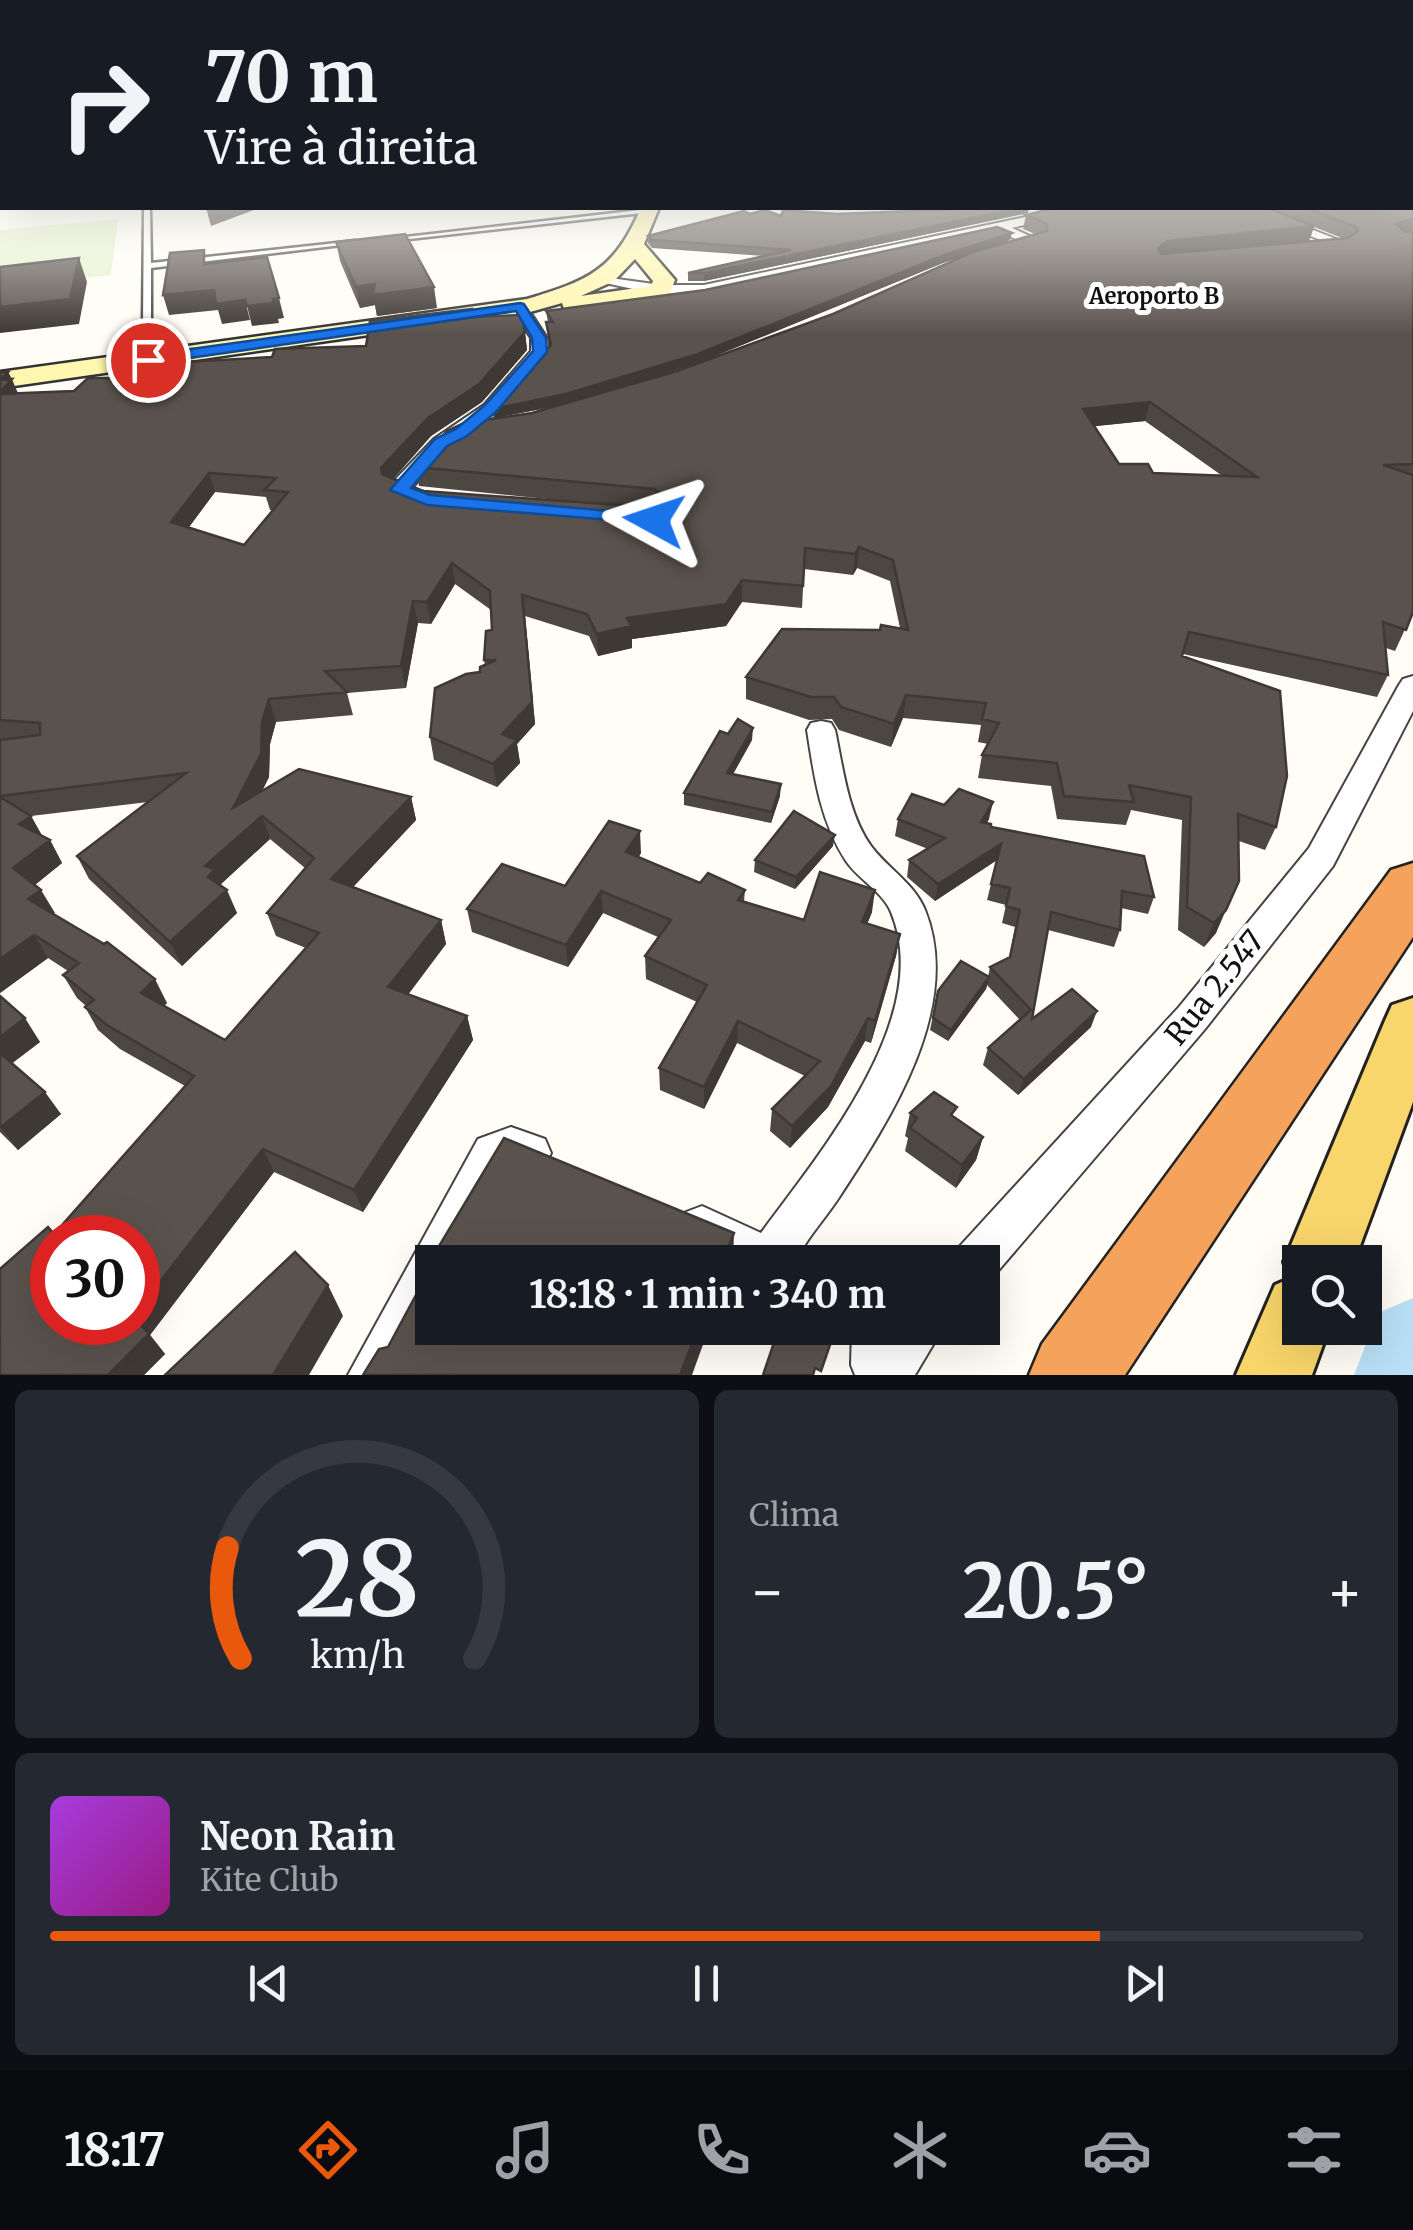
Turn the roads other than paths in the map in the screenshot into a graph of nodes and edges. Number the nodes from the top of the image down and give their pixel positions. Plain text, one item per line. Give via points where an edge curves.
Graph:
1 (147, 210) edge
2 (640, 210) edge
3 (649, 210) edge
4 (1072, 210) edge
5 (1253, 210) edge
6 (996, 226) junction
7 (931, 238) junction
8 (389, 239) edge
9 (370, 241) edge
10 (635, 246) junction
11 (960, 251) edge
12 (1297, 251) edge
13 (994, 254) edge
14 (146, 266) junction
15 (603, 281) junction
16 (660, 290) junction
17 (525, 306) junction
18 (148, 324) dead end
19 (0, 380) edge
20 (490, 431) edge
21 (462, 433) junction
22 (453, 501) edge
23 (1413, 685) edge
24 (821, 730) dead end
25 (1413, 888) edge
26 (1413, 1023) edge
27 (572, 1171) edge
28 (663, 1210) edge
29 (443, 1245) edge
30 (738, 1245) edge
31 (783, 1245) edge
32 (991, 1245) edge
33 (1326, 1245) edge
34 (415, 1297) edge
35 (876, 1345) edge
36 (906, 1345) edge
37 (1286, 1345) edge
38 (372, 1375) edge
39 (884, 1375) edge
40 (1074, 1375) edge
41 (1274, 1375) edge

1 - 14 lane
2 - 8 lane
3 - 10 street
4 - 6 street
5 - 12 street via 1342,244
6 - 7 street
6 - 13 street via 1036,242
7 - 11 street
7 - 16 street via 704,290
9 - 14 lane
10 - 15 street
10 - 16 street via 664,280
14 - 18 lane
15 - 16 street
15 - 17 street
16 - 17 street via 603,302
17 - 19 street
17 - 21 street via 540,352
20 - 21 street
21 - 22 street via 441,443 399,490
23 - 32 street, Rua 2.547 via 1320,857 1192,1018
24 - 31 street via 846,832 866,865 908,909 918,938 917,988 907,1032 864,1122
25 - 40 highway
26 - 33 main road
27 - 29 street via 517,1147 494,1153
28 - 30 street
34 - 38 street
35 - 39 street via 875,1365
36 - 39 street
37 - 41 main road

